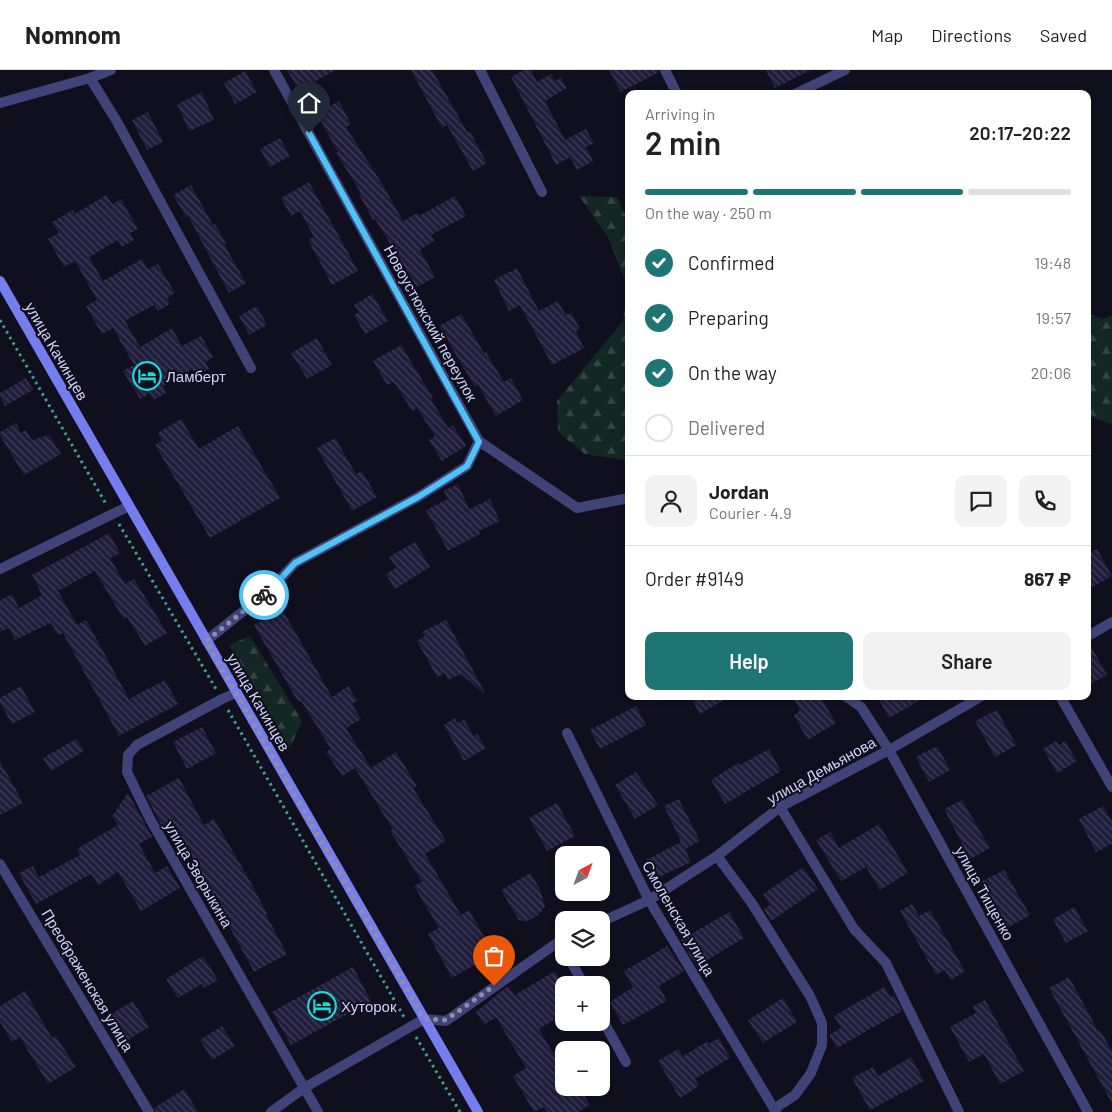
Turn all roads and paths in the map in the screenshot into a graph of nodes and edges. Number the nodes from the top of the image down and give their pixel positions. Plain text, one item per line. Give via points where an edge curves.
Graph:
1 (111, 70) edge
2 (274, 70) edge
3 (480, 70) edge
4 (665, 70) edge
5 (845, 70) edge
6 (90, 78) junction
7 (675, 90) edge
8 (803, 90) edge
9 (0, 103) edge
10 (542, 192) dead end
11 (0, 281) edge
12 (0, 320) edge
13 (251, 368) dead end
14 (479, 442) junction
15 (625, 499) edge
16 (128, 506) junction
17 (112, 514) junction
18 (0, 570) edge
19 (1112, 622) edge
20 (1091, 634) edge
21 (206, 641) junction
22 (236, 693) junction
23 (222, 699) junction
24 (851, 700) edge
25 (975, 700) edge
26 (1062, 700) edge
27 (567, 733) dead end
28 (889, 750) junction
29 (1112, 787) edge
30 (780, 807) junction
31 (717, 856) junction
32 (0, 864) edge
33 (649, 900) junction
34 (610, 918) edge
35 (555, 947) edge
36 (424, 1019) junction
37 (410, 1027) junction
38 (609, 1031) edge
39 (626, 1062) dead end
40 (304, 1088) junction
41 (775, 1110) edge
42 (150, 1112) edge
43 (272, 1112) edge
44 (318, 1112) edge
45 (460, 1112) edge
46 (478, 1112) edge
47 (959, 1112) edge
48 (1088, 1112) edge

1 - 6 street
2 - 14 street, Новоустюжский переулок
3 - 10 street
4 - 7 street
5 - 8 street
6 - 9 street
6 - 13 street
11 - 16 main road, улица Качинцев
12 - 17 path
14 - 15 street, Новоустюжский переулок via 577,508
14 - 21 street via 467,466 418,497 295,563 272,588
16 - 17 street
16 - 21 main road, улица Качинцев
17 - 18 street
17 - 23 path
19 - 20 street
21 - 22 main road, улица Качинцев
22 - 23 street, улица Зворыкина
22 - 36 main road, улица Качинцев
23 - 37 path
23 - 40 street, улица Зворыкина via 137,745 128,755 128,772 150,819
24 - 28 street, улица Тищенко via 861,707
25 - 28 street, улица Демьянова
26 - 29 street
27 - 33 street, Смоленская улица
28 - 30 street, улица Демьянова
28 - 48 street, улица Тищенко
30 - 31 street, улица Демьянова
30 - 47 street via 854,930 886,963
31 - 33 street, улица Демьянова
31 - 41 street via 790,964 822,1023 822,1045 811,1073 795,1095
32 - 42 street, Преображенская улица
33 - 34 street, улица Демьянова
33 - 41 street, Смоленская улица
35 - 36 street via 446,1020
36 - 37 street
36 - 46 main road, улица Качинцев
37 - 40 street
37 - 45 path
38 - 39 street
40 - 43 street
40 - 44 street, улица Зворыкина

